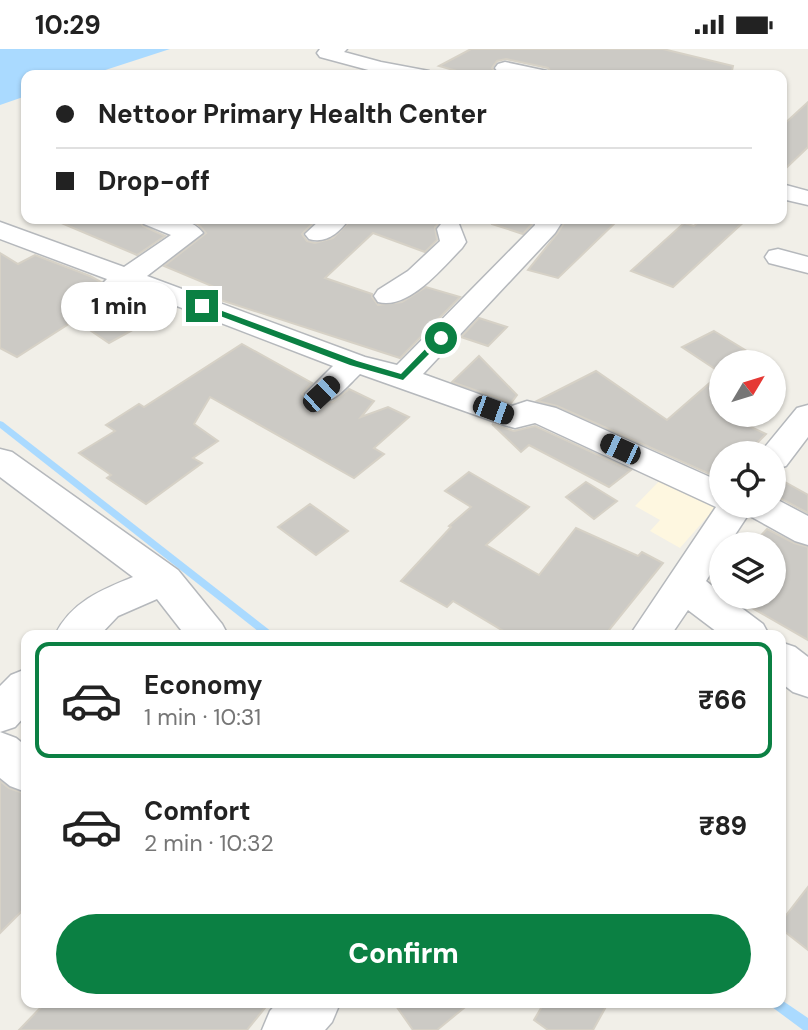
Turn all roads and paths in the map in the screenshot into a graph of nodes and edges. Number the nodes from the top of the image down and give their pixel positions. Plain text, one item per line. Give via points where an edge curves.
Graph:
1 (337, 49) edge
2 (402, 49) edge
3 (520, 50) edge
4 (379, 68) junction
5 (391, 70) edge
6 (504, 70) edge
7 (787, 192) edge
8 (808, 198) edge
9 (166, 224) edge
10 (548, 224) edge
11 (450, 229) dead end
12 (0, 230) edge
13 (778, 257) dead end
14 (808, 265) edge
15 (437, 284) junction
16 (117, 285) junction
17 (388, 296) dead end
18 (478, 299) junction
19 (354, 363) junction
20 (403, 377) junction
21 (321, 394) dead end
22 (538, 412) junction
23 (808, 415) edge
24 (512, 435) dead end
25 (786, 443) edge
26 (0, 460) edge
27 (709, 490) edge
28 (727, 518) edge
29 (782, 518) edge
30 (808, 532) edge
31 (164, 580) junction
32 (683, 585) junction
33 (80, 630) edge
34 (204, 630) edge
35 (653, 630) edge
36 (742, 630) edge
37 (786, 664) edge
38 (808, 680) edge
39 (21, 692) edge
40 (0, 714) edge
41 (0, 752) edge
42 (21, 768) edge

1 - 4 street via 327,53
2 - 4 street
3 - 6 street
4 - 5 street
7 - 8 street
9 - 16 street via 190,233
10 - 18 street
11 - 15 street via 453,241
12 - 16 street
13 - 14 street
15 - 17 street
15 - 18 street
16 - 19 street
18 - 20 street
19 - 20 street
19 - 21 street
20 - 22 street via 515,418 527,411
22 - 24 street
22 - 27 street
23 - 25 street
26 - 31 street
28 - 32 street
29 - 30 street
31 - 33 street via 104,605
31 - 34 street
32 - 35 street
32 - 36 street
37 - 38 street
39 - 40 street
41 - 42 street

